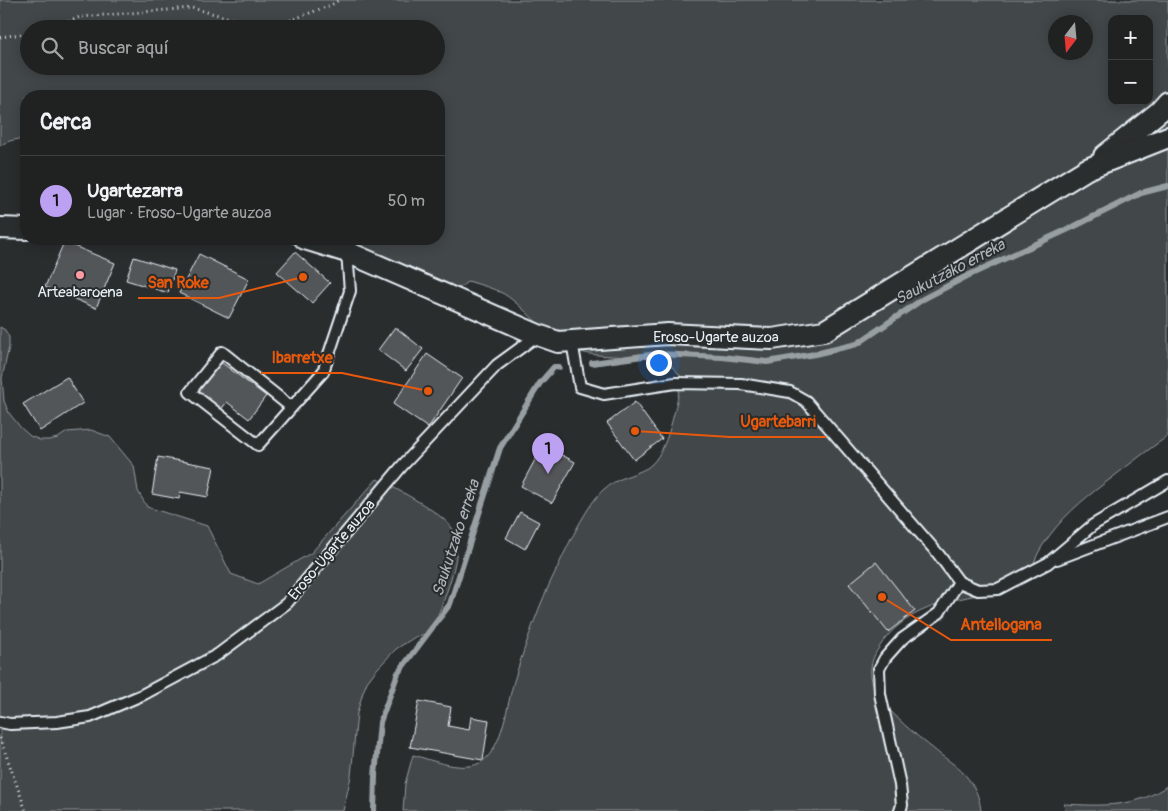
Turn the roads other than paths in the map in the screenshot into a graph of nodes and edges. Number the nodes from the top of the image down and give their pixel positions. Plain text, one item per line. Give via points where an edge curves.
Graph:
1 (1168, 102) edge
2 (1168, 137) edge
3 (1087, 170) junction
4 (0, 228) edge
5 (20, 229) edge
6 (324, 245) edge
7 (347, 252) junction
8 (538, 335) junction
9 (572, 342) junction
10 (291, 408) junction
11 (1168, 481) edge
12 (1168, 517) edge
13 (1048, 562) junction
14 (959, 582) junction
15 (0, 722) edge
16 (900, 811) edge

1 - 3 street
2 - 3 street, Eroso-Ugarte auzoa
3 - 9 street, Eroso-Ugarte auzoa via 824,331 772,339 668,334
4 - 5 street
6 - 7 street, Eroso-Ugarte auzoa
7 - 8 street, Eroso-Ugarte auzoa
7 - 10 lane via 350,291 323,372
8 - 9 street, Eroso-Ugarte auzoa via 558,342
8 - 15 lane, Eroso-Ugarte auzoa via 497,365 422,445 287,603 217,655 142,696 90,717 57,722
9 - 14 lane via 580,387 604,394 675,383 741,384 790,392 806,401
10 - 10 lane via 258,445 190,392 222,352
11 - 13 lane via 1093,525
12 - 13 lane
13 - 14 lane via 998,589 978,590
14 - 16 lane via 940,613 902,639 879,669 880,694 900,786

